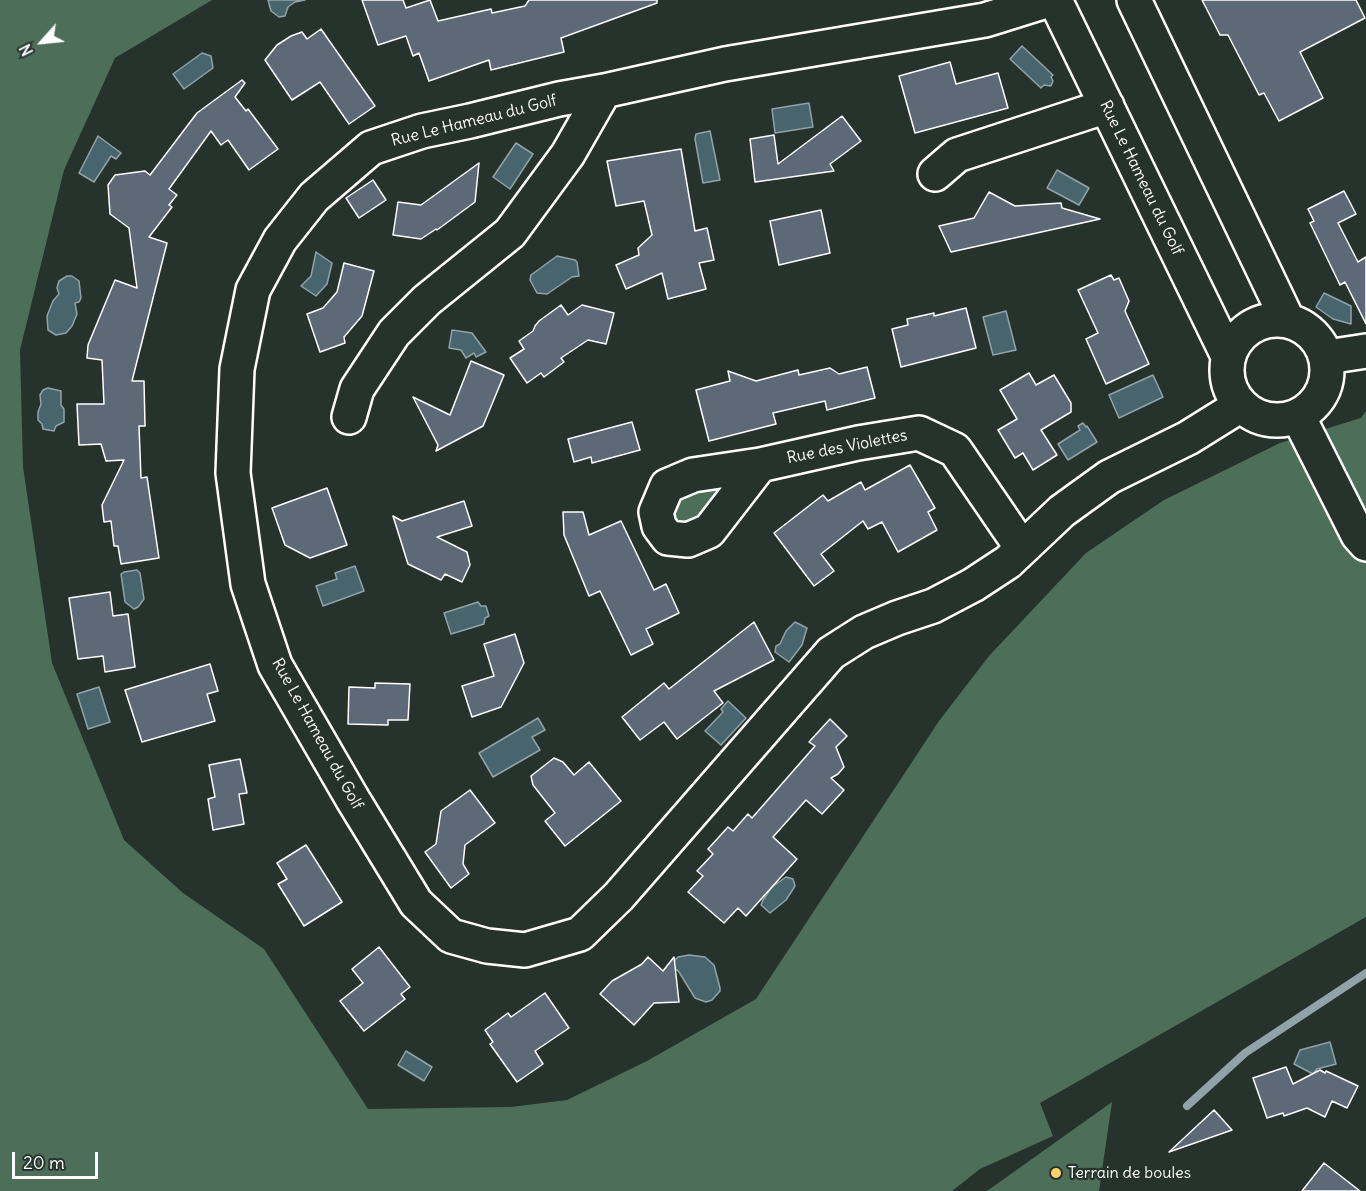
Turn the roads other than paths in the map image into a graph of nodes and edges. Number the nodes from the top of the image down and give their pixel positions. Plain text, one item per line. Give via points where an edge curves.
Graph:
1 (1049, 0) edge
2 (1055, 0) edge
3 (1134, 0) edge
4 (603, 91) junction
5 (1107, 106) junction
6 (935, 174) dead end
7 (1287, 319) junction
8 (1366, 351) edge
9 (1228, 356) junction
10 (1327, 357) junction
11 (1240, 405) junction
12 (1298, 416) junction
13 (348, 417) dead end
14 (760, 465) dead end
15 (1366, 544) edge
16 (1022, 548) junction

1 - 4 street, Rue Le Hameau du Golf via 985,20 725,64
2 - 5 street, Rue Le Hameau du Golf
3 - 7 street
4 - 13 street via 568,154 510,233 427,300 394,333 357,389
4 - 16 street, Rue Le Hameau du Golf via 422,131 371,148 314,197 280,240 253,290 237,369 233,473 248,584 275,665 416,903 451,936 487,946 525,950 580,934 619,896 831,653 864,632 933,606 974,585
5 - 6 street via 957,155
5 - 9 street, Rue Le Hameau du Golf
7 - 9 street via 1254,325 1240,334
7 - 10 street via 1312,332
8 - 10 street
9 - 11 street via 1228,382
10 - 12 street via 1327,381 1317,402
11 - 12 street via 1257,417 1278,420
11 - 16 street, Rue Le Hameau du Golf via 1188,438 1109,477 1062,511
12 - 15 street
14 - 16 street, Rue des Violettes via 919,433 955,450

